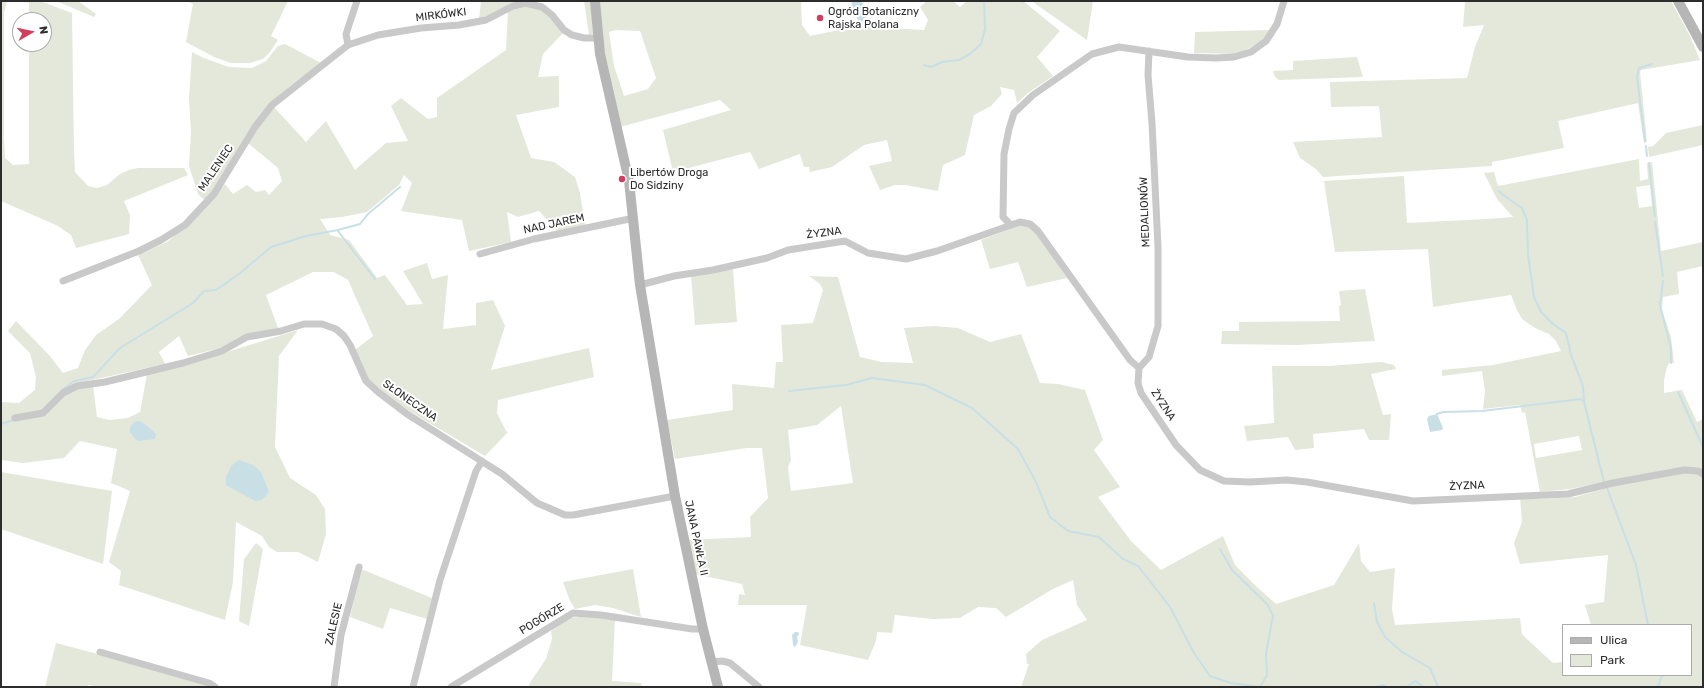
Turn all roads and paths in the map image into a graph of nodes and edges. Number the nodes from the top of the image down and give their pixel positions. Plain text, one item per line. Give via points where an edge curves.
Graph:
1 (357, 1) edge
2 (595, 1) edge
3 (1284, 1) edge
4 (1678, 1) edge
5 (598, 38) junction
6 (348, 45) junction
7 (1703, 47) edge
8 (1149, 51) junction
9 (325, 63) joint
10 (634, 218) junction
11 (1011, 225) junction
12 (480, 254) dead end
13 (63, 281) dead end
14 (640, 285) junction
15 (1139, 368) junction
16 (15, 418) dead end
17 (482, 461) junction
18 (1703, 474) edge
19 (675, 496) junction
20 (359, 568) dead end
21 (703, 629) junction
22 (100, 652) dead end
23 (712, 662) junction
24 (215, 687) edge
25 (334, 687) edge
26 (413, 687) edge
27 (451, 687) edge
28 (718, 687) edge
29 (759, 687) edge

1 - 6 street via 346,34
2 - 5 street
3 - 8 street via 1276,24 1266,41 1251,52 1234,57 1216,58
4 - 7 street
5 - 6 street, MIRKÓWKI via 572,35 542,7 525,3 513,6 486,20 378,35
5 - 10 street via 629,181
6 - 9 street, MIRKÓWKI
8 - 11 street via 1119,47 1092,54 1033,95 1014,113 1004,154 1003,217
8 - 15 street, MEDALIONÓW via 1148,75 1158,247 1158,326 1148,357
9 - 13 street, MALENIEC via 272,105 255,127 214,194 185,224 139,251
10 - 12 street, NAD JAREM via 534,239
10 - 14 street
11 - 14 street, ŻYZNA via 906,259 868,253 845,240 788,250 767,258
11 - 15 street, ŻYZNA via 1028,223 1038,231 1130,360
14 - 19 street, JANA PAWŁA II
15 - 18 street, ŻYZNA via 1138,383 1141,393 1179,449 1200,470 1224,481 1307,482 1413,501 1568,494 1684,470
16 - 17 street, SŁONECZNA via 43,413 63,393 77,386 105,382 222,351 247,337 304,324 316,324 332,327 344,336 366,381 378,392 407,414
17 - 19 street, SŁONECZNA via 502,474 529,498 565,516
17 - 26 street via 476,471 440,580
19 - 21 street, JANA PAWŁA II
20 - 25 street, ZALESIE via 341,635
21 - 23 street, JANA PAWŁA II
21 - 27 street, POGÓRZE via 573,613
22 - 24 street via 210,683
23 - 28 street, JANA PAWŁA II
23 - 29 street via 730,663

